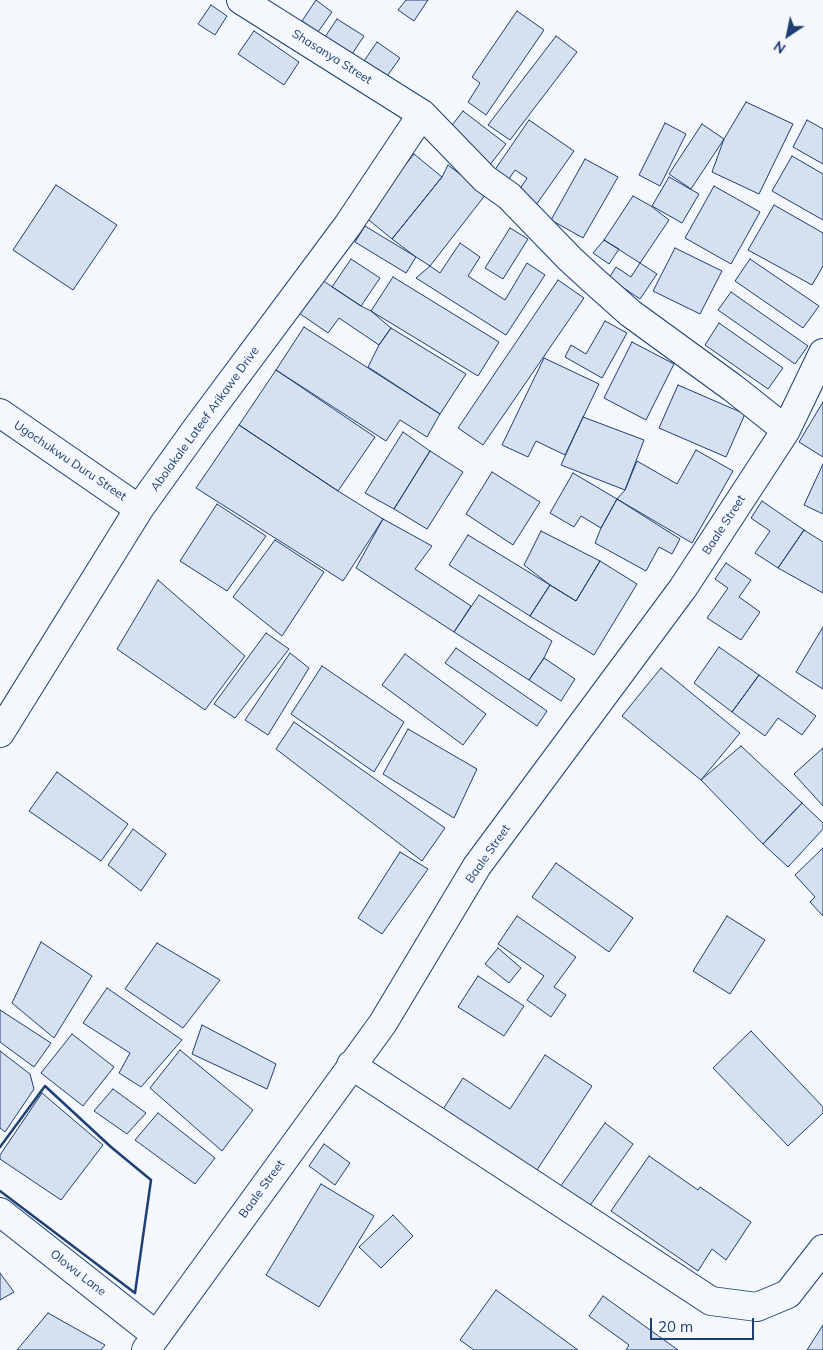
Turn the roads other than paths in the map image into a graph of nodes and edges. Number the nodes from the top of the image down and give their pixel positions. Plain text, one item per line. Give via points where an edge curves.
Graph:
1 (241, 0) edge
2 (422, 114) junction
3 (823, 353) edge
4 (0, 413) edge
5 (786, 430) junction
6 (139, 509) junction
7 (0, 733) edge
8 (351, 1065) junction
9 (0, 1212) edge
10 (823, 1249) edge
11 (151, 1342) edge

1 - 2 street, Shasanya Street
2 - 5 street, Shasanya Street via 485,179 509,196 570,259 630,313
2 - 6 street, Abolakale Lateef Arikawe Drive via 348,225
3 - 5 street, Baale Street
4 - 6 street, Ugochukwu Duru Street
5 - 8 street, Baale Street via 684,588 477,866 383,1022
6 - 7 street, Abolakale Lateef Arikawe Drive
8 - 10 street via 711,1301 756,1307 788,1294
8 - 11 street, Baale Street
9 - 11 street, Olowu Lane

